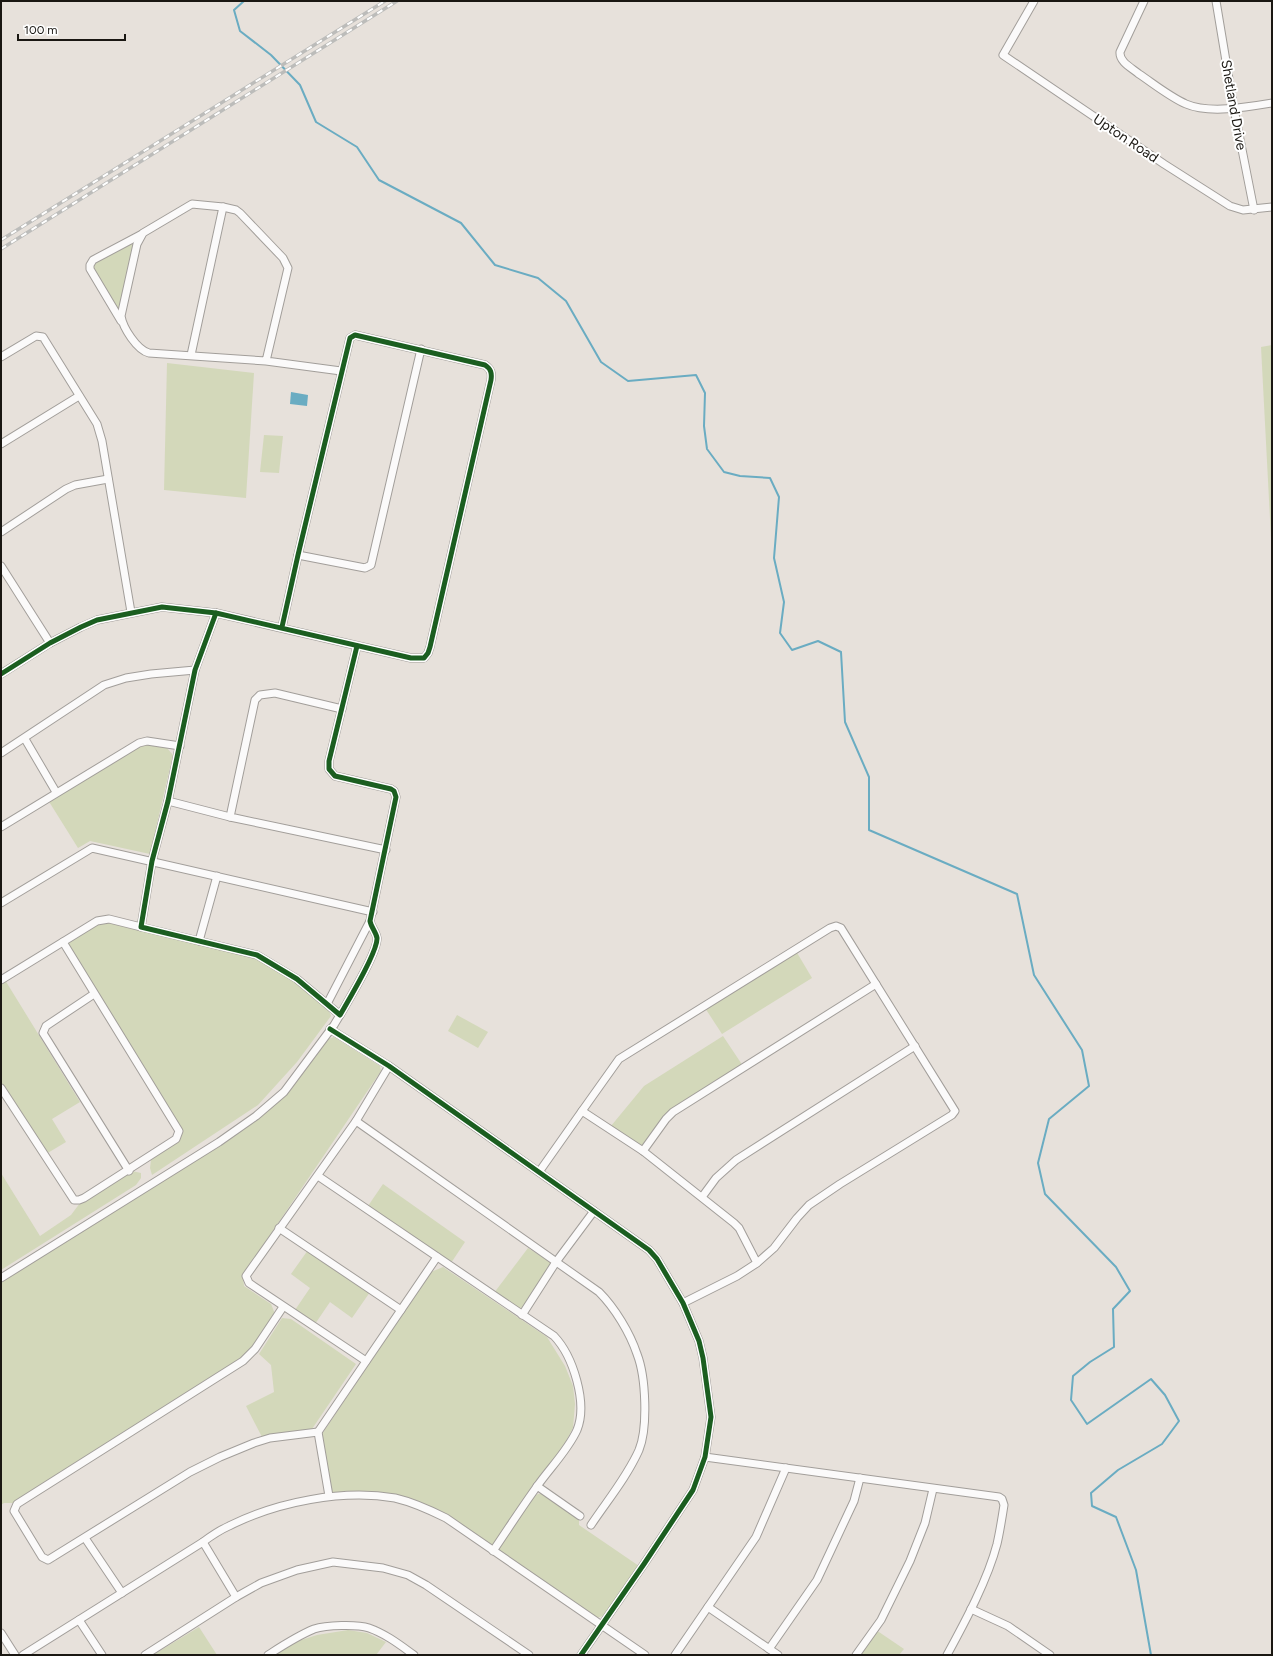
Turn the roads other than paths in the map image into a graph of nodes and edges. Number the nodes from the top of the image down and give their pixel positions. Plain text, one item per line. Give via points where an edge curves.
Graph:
1 (1034, 1) edge
2 (1144, 1) edge
3 (1216, 1) edge
4 (1272, 103) edge
5 (1234, 109) junction
6 (223, 207) junction
7 (1272, 208) edge
8 (1254, 210) junction
9 (143, 233) junction
10 (124, 324) junction
11 (421, 349) junction
12 (192, 355) junction
13 (1, 357) edge
14 (266, 361) junction
15 (341, 371) junction
16 (79, 396) junction
17 (1, 444) edge
18 (108, 478) junction
19 (1, 532) edge
20 (298, 555) junction
21 (1, 566) edge
22 (131, 612) junction
23 (216, 612) junction
24 (282, 627) junction
25 (50, 643) junction
26 (357, 646) junction
27 (195, 670) junction
28 (1, 674) edge
29 (342, 709) junction
30 (25, 739) junction
31 (180, 746) junction
32 (1, 753) edge
33 (56, 792) junction
34 (168, 801) junction
35 (230, 817) junction
36 (1, 827) edge
37 (386, 850) junction
38 (152, 861) junction
39 (217, 876) junction
40 (1, 903) edge
41 (372, 912) junction
42 (370, 921) junction
43 (141, 927) junction
44 (199, 941) junction
45 (63, 942) junction
46 (1, 980) edge
47 (876, 984) junction
48 (94, 994) junction
49 (327, 1004) junction
50 (340, 1015) junction
51 (330, 1029) junction
52 (915, 1046) junction
53 (389, 1066) junction
54 (1, 1088) edge
55 (582, 1111) junction
56 (356, 1121) junction
57 (643, 1151) junction
58 (129, 1171) junction
59 (539, 1172) junction
60 (318, 1176) junction
61 (702, 1197) junction
62 (594, 1211) junction
63 (279, 1228) junction
64 (437, 1257) junction
65 (556, 1262) junction
66 (757, 1263) junction
67 (1, 1278) edge
68 (683, 1303) junction
69 (283, 1307) junction
70 (401, 1310) junction
71 (522, 1315) junction
72 (366, 1361) junction
73 (318, 1432) junction
74 (705, 1457) junction
75 (786, 1468) junction
76 (860, 1478) junction
77 (537, 1486) junction
78 (933, 1489) junction
79 (330, 1496) junction
80 (580, 1516) dead end
81 (591, 1525) dead end
82 (85, 1538) junction
83 (203, 1542) junction
84 (493, 1551) junction
85 (122, 1593) junction
86 (236, 1597) junction
87 (708, 1607) junction
88 (971, 1609) junction
89 (79, 1620) junction
90 (602, 1624) junction
91 (1, 1633) edge
92 (769, 1649) junction
93 (1041, 1652) edge
94 (15, 1655) edge
95 (22, 1655) edge
96 (102, 1655) edge
97 (145, 1655) edge
98 (268, 1655) edge
99 (414, 1655) edge
100 (528, 1655) edge
101 (581, 1655) edge
102 (645, 1655) edge
103 (675, 1655) edge
104 (778, 1655) edge
105 (856, 1655) edge
106 (947, 1655) edge
107 (1050, 1655) edge

1 - 8 street, Upton Road via 1004,55 1230,206
2 - 5 street via 1120,52 1122,61 1187,104 1196,107
3 - 5 street, Shetland Drive
4 - 5 street
5 - 8 street, Shetland Drive
6 - 9 street via 192,204
6 - 12 street
6 - 14 street via 240,212 283,258 288,268
7 - 8 street, Upton Road
9 - 10 street via 137,244 121,316
9 - 10 street via 93,260 90,265
10 - 12 street via 144,352
11 - 15 street via 353,335
11 - 20 street via 371,565 365,568
11 - 26 street via 486,365 491,371 491,380 428,653 424,658 417,659
12 - 14 street
13 - 16 street via 32,337 41,336
14 - 15 street
15 - 20 street
16 - 17 street
16 - 18 street via 100,432
18 - 19 street via 66,489
18 - 22 street
20 - 24 street
21 - 25 street
22 - 23 street via 162,607
22 - 25 street via 96,620
23 - 24 street
23 - 27 street
24 - 26 street
25 - 28 street
26 - 29 street
27 - 30 street via 126,678 104,685
27 - 31 street
29 - 35 street via 275,693 260,695 255,700
29 - 37 street via 329,769 335,776 394,791 396,800
30 - 32 street
30 - 33 street
31 - 33 street via 143,741
31 - 34 street
33 - 36 street
34 - 35 street
34 - 38 street
35 - 37 street
37 - 41 street
38 - 39 street
38 - 40 street via 92,848
38 - 43 street
39 - 41 street
39 - 44 street
41 - 42 street
42 - 49 street
42 - 50 street via 376,944
43 - 44 street
43 - 45 street via 109,919 97,921
44 - 49 street via 257,955 297,979
45 - 46 street
45 - 48 street
47 - 52 street
47 - 55 street via 843,930 839,926 833,926 619,1059
47 - 57 street via 677,1110 666,1119
48 - 58 street via 179,1131 176,1139
48 - 58 street via 46,1026 42,1033
49 - 50 street
50 - 51 street
51 - 53 street
51 - 67 street via 284,1092 256,1116 219,1142
52 - 61 street via 736,1160 716,1178
52 - 66 street via 955,1109 954,1112 809,1205 774,1248
53 - 56 street
53 - 59 street
54 - 58 street via 74,1200 84,1198
55 - 57 street
55 - 59 street
56 - 60 street
56 - 65 street
57 - 61 street
59 - 62 street
60 - 63 street
60 - 64 street
61 - 66 street via 737,1225
62 - 65 street
62 - 68 street via 649,1250
63 - 69 street via 246,1276 249,1283
63 - 70 street
64 - 70 street
64 - 71 street
65 - 71 street
65 - 81 street via 599,1292 614,1309 638,1354 642,1376 646,1419 639,1450
66 - 68 street
68 - 74 street via 699,1341 707,1383 711,1417
69 - 72 street
69 - 82 street via 255,1349 242,1361 15,1507 15,1514 44,1559 50,1559
70 - 72 street
71 - 77 street via 554,1336 561,1344 576,1378 581,1405 577,1430
72 - 73 street
73 - 79 street
73 - 82 street via 270,1438 220,1457 190,1472
74 - 75 street
74 - 90 street via 690,1495
75 - 76 street
75 - 87 street via 756,1537
76 - 78 street
76 - 92 street via 854,1501 817,1580
77 - 80 street
77 - 84 street
78 - 88 street via 999,1497 1004,1502 997,1543
78 - 105 street via 925,1523 904,1574 881,1620
79 - 83 street via 298,1502 251,1517 228,1526
79 - 84 street via 370,1495 409,1503 446,1518
82 - 85 street
83 - 85 street
83 - 86 street
84 - 90 street
85 - 89 street
86 - 97 street
86 - 100 street via 261,1583 297,1570 333,1562 383,1568 408,1575 426,1585
87 - 92 street
87 - 103 street
88 - 93 street via 1008,1626
88 - 106 street
89 - 95 street
89 - 96 street
90 - 101 street
90 - 102 street
91 - 94 street
92 - 104 street
93 - 107 street
98 - 99 street via 315,1629 349,1625 369,1628 390,1638

